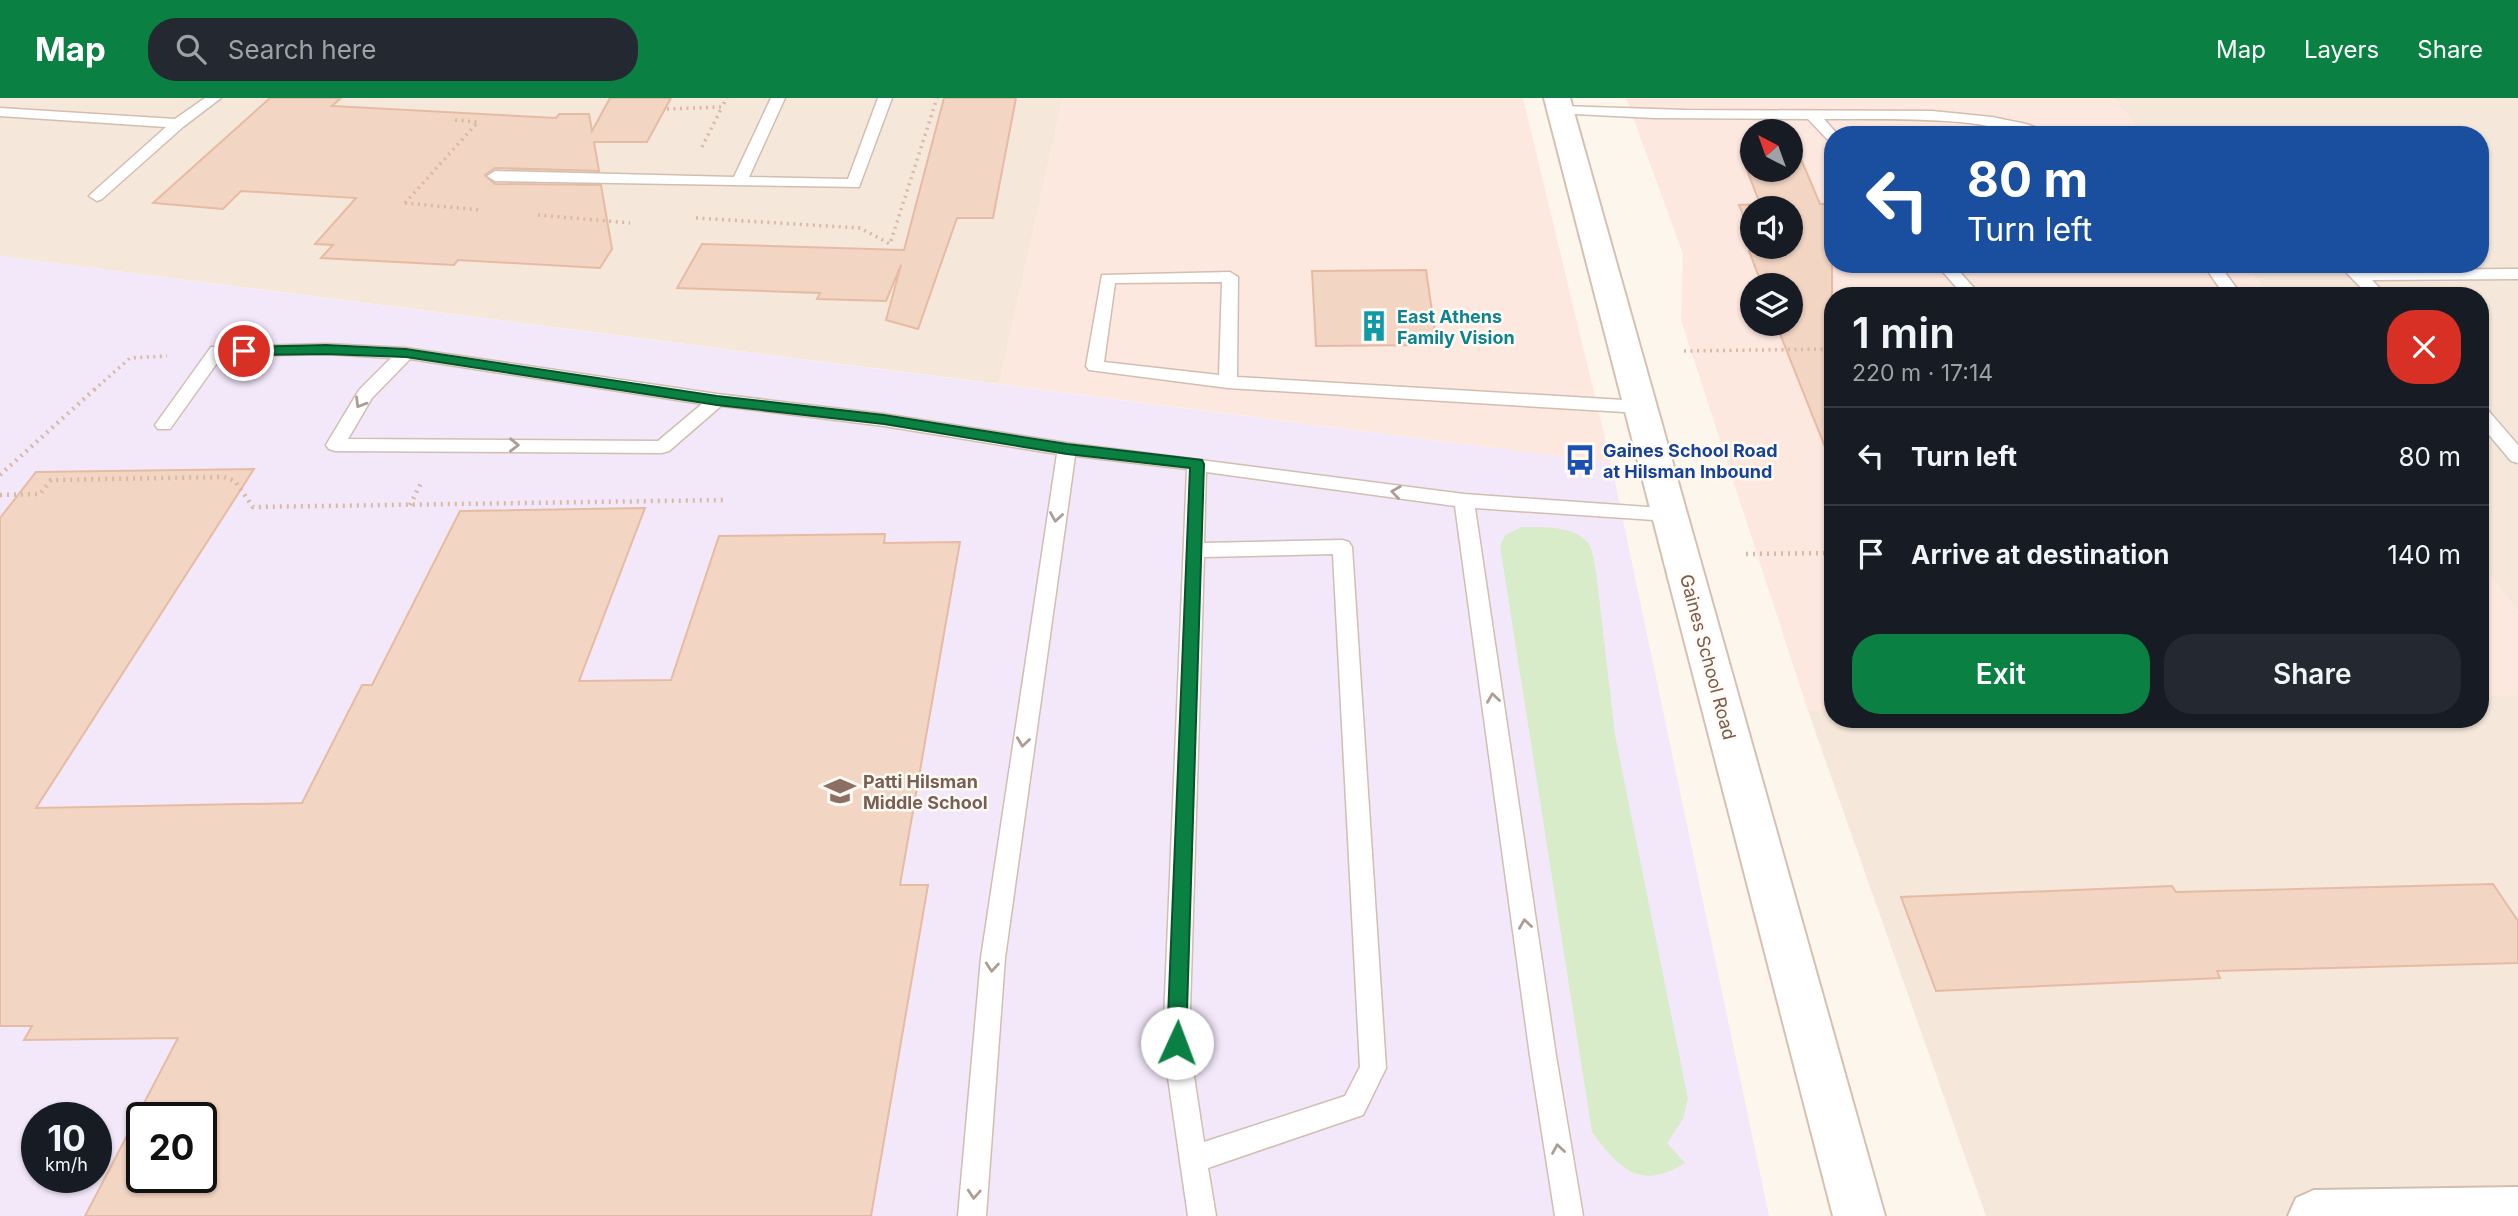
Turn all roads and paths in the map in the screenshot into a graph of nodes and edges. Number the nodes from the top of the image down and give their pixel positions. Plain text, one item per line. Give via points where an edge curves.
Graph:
1 (214, 98) edge
2 (727, 98) edge
3 (778, 98) edge
4 (885, 98) edge
5 (1558, 104) edge
6 (667, 109) dead end
7 (0, 112) edge
8 (1812, 115) junction
9 (455, 120) dead end
10 (178, 124) junction
11 (2009, 126) edge
12 (1824, 128) edge
13 (495, 176) dead end
14 (739, 182) junction
15 (97, 196) dead end
16 (405, 203) dead end
17 (1952, 273) edge
18 (2355, 273) edge
19 (2476, 273) edge
20 (2518, 274) edge
21 (1965, 287) edge
22 (2370, 287) edge
23 (1824, 349) edge
24 (217, 351) junction
25 (1684, 351) dead end
26 (406, 353) junction
27 (1228, 382) junction
28 (717, 400) junction
29 (1640, 407) junction
30 (2489, 423) edge
31 (164, 425) dead end
32 (1067, 449) junction
33 (2518, 457) edge
34 (1197, 464) junction
35 (0, 475) edge
36 (0, 495) edge
37 (725, 500) dead end
38 (1464, 501) junction
39 (1669, 514) junction
40 (1195, 550) junction
41 (1824, 553) edge
42 (1746, 554) dead end
43 (1192, 1160) junction
44 (2518, 1213) edge
45 (972, 1216) edge
46 (1202, 1216) edge
47 (1569, 1216) edge
48 (1859, 1216) edge
49 (2314, 1216) edge

1 - 10 lane
2 - 6 path via 722,107
3 - 14 lane
4 - 14 lane via 854,184
5 - 8 lane via 1623,114
5 - 29 main road, Gaines School Road
7 - 10 lane
8 - 11 lane via 1977,119
8 - 12 lane
9 - 16 path via 478,122
10 - 15 lane
13 - 14 lane
17 - 21 lane
18 - 22 lane
19 - 20 lane
23 - 25 path
24 - 26 lane
24 - 31 lane
24 - 35 path via 130,358
26 - 28 lane
26 -> 28 lane via 365,394 335,445 663,447
27 - 27 lane via 1230,277 1108,278 1096,366
27 - 29 lane
28 - 32 lane
29 - 39 main road, Gaines School Road
30 - 33 lane
32 - 34 lane
32 -> 45 lane via 993,958
38 -> 34 lane
34 - 40 lane
36 - 37 path via 40,494 51,480 224,477 235,481 253,507
38 - 39 lane
47 -> 38 lane
39 - 48 main road, Gaines School Road
40 - 43 lane via 1177,1043
40 - 43 lane via 1342,547 1373,1068 1354,1106
41 - 42 path
43 - 46 lane
44 - 49 main road

